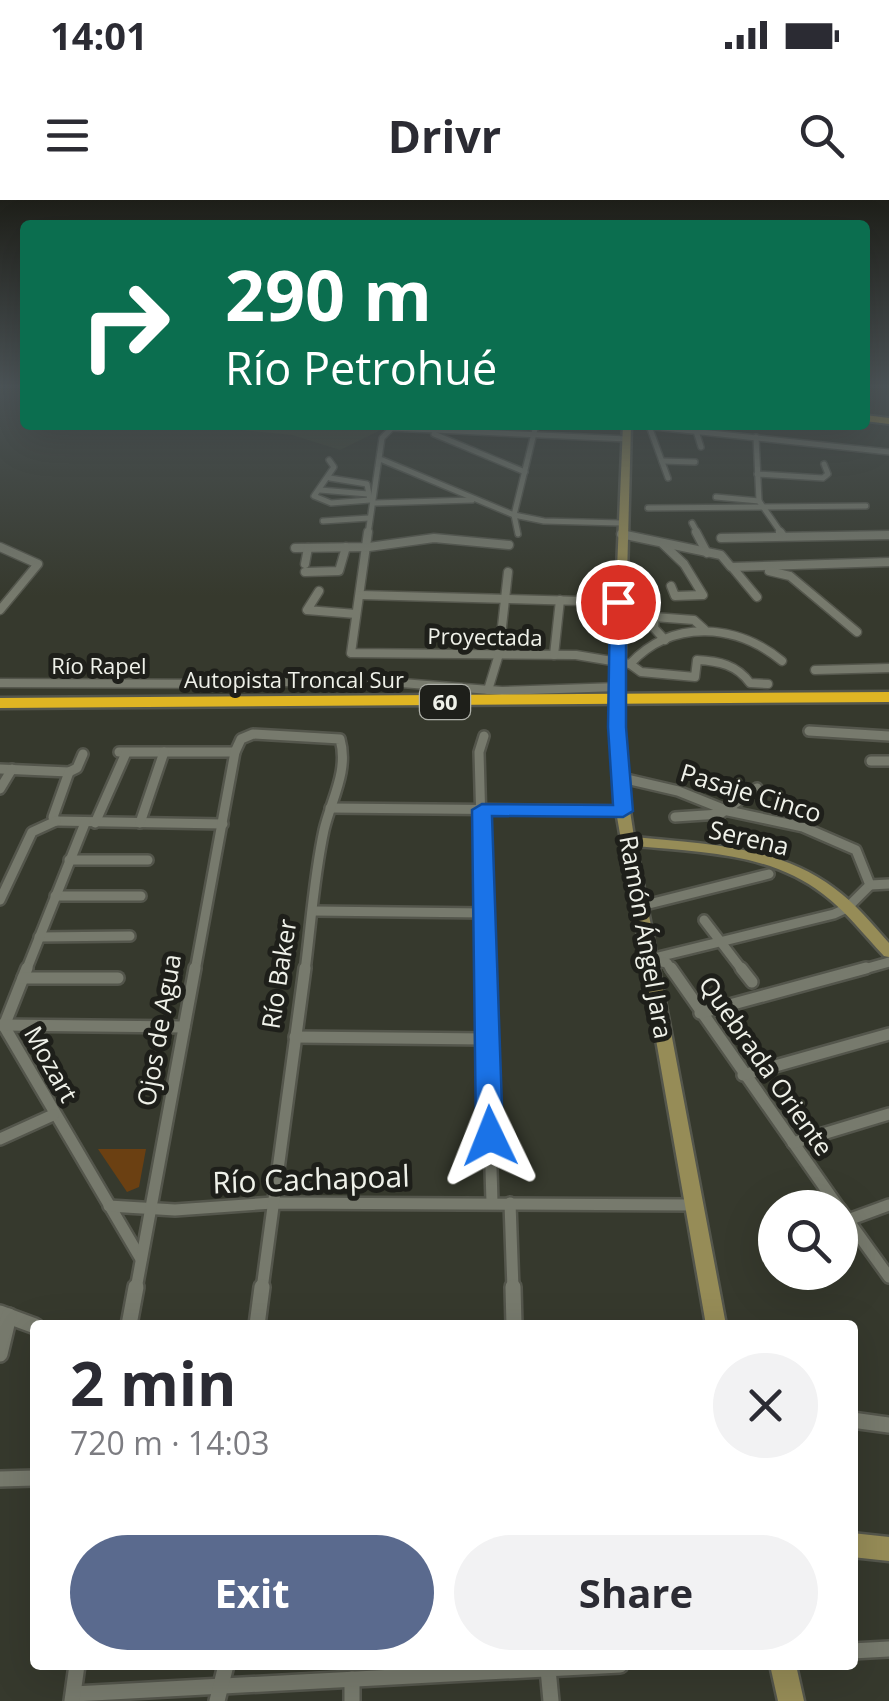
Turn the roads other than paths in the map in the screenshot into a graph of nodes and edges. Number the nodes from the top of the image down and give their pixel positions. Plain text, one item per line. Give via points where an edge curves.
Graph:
1 (487, 456) edge
2 (529, 456) edge
3 (626, 456) edge
4 (659, 456) edge
5 (757, 456) edge
6 (380, 459) joint
7 (330, 460) dead end
8 (662, 461) junction
9 (695, 462) dead end
10 (824, 464) dead end
11 (525, 472) junction
12 (758, 474) junction
13 (330, 478) junction
14 (668, 478) dead end
15 (318, 490) junction
16 (716, 497) dead end
17 (371, 499) junction
18 (478, 500) junction
19 (331, 503) junction
20 (761, 504) junction
21 (866, 506) dead end
22 (648, 508) dead end
23 (514, 515) junction
24 (369, 518) junction
25 (323, 521) junction
26 (692, 522) dead end
27 (621, 528) junction
28 (320, 531) dead end
29 (518, 534) dead end
30 (889, 535) edge
31 (783, 536) junction
32 (721, 538) dead end
33 (662, 543) junction
34 (509, 545) dead end
35 (346, 547) junction
36 (369, 547) junction
37 (295, 548) dead end
38 (308, 548) junction
39 (3, 551) edge
40 (708, 553) junction
41 (889, 562) edge
42 (731, 567) junction
43 (746, 567) junction
44 (508, 572) dead end
45 (671, 586) dead end
46 (320, 591) dead end
47 (361, 595) junction
48 (505, 597) junction
49 (757, 597) dead end
50 (560, 600) junction
51 (618, 602) junction
52 (0, 610) edge
53 (356, 614) junction
54 (704, 628) junction
55 (856, 632) dead end
56 (666, 640) junction
57 (500, 654) junction
58 (554, 655) junction
59 (782, 660) dead end
60 (624, 663) junction
61 (889, 668) edge
62 (815, 670) dead end
63 (0, 682) edge
64 (768, 684) dead end
65 (618, 689) junction
66 (488, 690) junction
67 (889, 697) edge
68 (0, 704) edge
69 (889, 706) edge
70 (0, 711) edge
71 (809, 731) dead end
72 (484, 736) dead end
73 (889, 736) edge
74 (236, 748) junction
75 (164, 752) junction
76 (82, 754) dead end
77 (889, 760) edge
78 (872, 761) dead end
79 (12, 768) junction
80 (0, 769) edge
81 (69, 772) junction
82 (622, 778) junction
83 (756, 788) dead end
84 (0, 789) edge
85 (330, 808) junction
86 (482, 810) junction
87 (623, 811) junction
88 (728, 811) junction
89 (675, 817) dead end
90 (56, 821) junction
91 (90, 823) junction
92 (140, 823) junction
93 (223, 824) junction
94 (629, 841) junction
95 (69, 860) junction
96 (148, 860) dead end
97 (769, 874) dead end
98 (889, 884) edge
99 (870, 885) junction
100 (55, 896) junction
101 (140, 896) dead end
102 (0, 900) edge
103 (640, 906) junction
104 (847, 908) junction
105 (314, 911) junction
106 (485, 912) junction
107 (704, 920) dead end
108 (130, 936) dead end
109 (38, 937) junction
110 (720, 942) junction
111 (889, 952) edge
112 (650, 959) junction
113 (889, 962) edge
114 (23, 978) junction
115 (118, 978) dead end
116 (752, 982) dead end
117 (700, 1013) junction
118 (2, 1025) edge
119 (184, 1028) junction
120 (889, 1034) edge
121 (295, 1037) junction
122 (487, 1039) junction
123 (743, 1075) junction
124 (889, 1114) edge
125 (53, 1115) junction
126 (0, 1139) edge
127 (793, 1143) junction
128 (826, 1190) edge
129 (492, 1202) junction
130 (510, 1202) junction
131 (273, 1203) junction
132 (694, 1205) junction
133 (889, 1205) edge
134 (110, 1206) junction
135 (152, 1207) junction
136 (858, 1210) edge
137 (858, 1234) edge
138 (141, 1260) junction
139 (889, 1277) edge
140 (4, 1315) edge
141 (130, 1320) edge
142 (258, 1320) edge
143 (514, 1320) edge
144 (715, 1320) edge
145 (30, 1324) edge
146 (0, 1354) edge
147 (858, 1421) edge
148 (889, 1424) edge
149 (30, 1478) edge
150 (0, 1479) edge
151 (858, 1545) edge
152 (889, 1548) edge
153 (889, 1649) edge
154 (858, 1651) edge
155 (77, 1670) edge
156 (528, 1670) edge
157 (548, 1670) edge
158 (784, 1670) edge
159 (352, 1679) junction
160 (222, 1683) edge
161 (73, 1698) edge
162 (352, 1701) edge
163 (551, 1701) edge
164 (791, 1701) edge

1 - 11 street
2 - 11 street
3 - 27 main road, Ramón Ángel Jara
4 - 8 street
5 - 12 street
6 - 17 street
6 - 18 street
7 - 13 street
8 - 9 street
8 - 14 street
10 - 12 street via 823,478
11 - 23 street
12 - 20 street
13 - 15 street
13 - 17 street via 364,483
15 - 17 street
15 - 19 street via 314,496
16 - 20 street
17 - 18 street
17 - 19 street
17 - 24 street
18 - 23 street
19 - 25 street
20 - 21 street
20 - 22 street
20 - 31 street
23 - 27 street
23 - 29 street
24 - 25 street
24 - 36 street
25 - 28 street
26 - 40 street
27 - 33 street
27 - 51 main road, Ramón Ángel Jara
30 - 31 street
31 - 32 street
33 - 40 street
33 - 45 street via 703,595 675,596
34 - 36 street via 434,538
35 - 36 street
35 - 38 street
35 - 38 street via 339,571 305,568
36 - 47 street
37 - 38 street
39 - 52 street via 38,564
40 - 42 street
41 - 43 street
42 - 43 street
42 - 49 street
43 - 55 street via 790,576
44 - 48 street
46 - 53 street via 307,610
47 - 48 street
47 - 53 street
48 - 50 street
48 - 57 street
50 - 51 street
50 - 58 street
51 - 60 main road, Ramón Ángel Jara
53 - 57 street, Proyectada via 351,653
54 - 56 street
54 - 56 street via 694,620 655,615 654,628
54 - 59 street via 736,632
56 - 60 street
57 - 58 street, Proyectada
57 - 66 street
58 - 60 street, Proyectada
60 - 64 street, Proyectada via 641,672 695,677 697,660 724,662 750,683
60 - 65 main road, Ramón Ángel Jara
61 - 62 street
63 - 66 street, Río Rapel via 352,679
65 - 66 street, Río Rapel
65 - 82 main road, Ramón Ángel Jara, bridge
67 - 68 highway, Autopista Troncal Sur / 60
69 - 70 highway, Autopista Troncal Sur / 60
71 - 73 street
72 - 86 street
74 - 75 street
74 - 85 street, Río Baker via 253,734 343,741
74 - 93 street, Ojos de Agua
75 - 91 street, Mozart via 122,752
75 - 92 street
76 - 81 street
77 - 78 street
79 - 80 street
79 - 81 street
79 - 84 street
81 - 90 street
82 - 87 main road, Ramón Ángel Jara
82 - 88 street, Pasaje Cinco via 678,790
83 - 88 street
85 - 86 street
85 - 105 street, Río Baker
86 - 87 street
86 - 106 street
87 - 94 main road, Ramón Ángel Jara
88 - 89 street via 708,820
88 - 99 street, Pasaje Cinco via 803,827 856,850
90 - 91 street
90 - 102 street via 32,832
91 - 92 street
91 - 95 street, Mozart
92 - 93 street
93 - 119 street, Ojos de Agua
94 - 103 main road, Ramón Ángel Jara
94 - 104 main road, Serena via 767,860 812,879
95 - 96 street
95 - 100 street, Mozart
97 - 103 street
98 - 99 street
99 - 104 street
100 - 101 street
100 - 109 street, Mozart
103 - 112 main road, Ramón Ángel Jara
104 - 110 street
104 - 111 main road, Serena
105 - 106 street
105 - 121 street, Río Baker
106 - 122 street
107 - 110 street
108 - 109 street
109 - 114 street, Mozart
110 - 112 street
110 - 116 street
112 - 117 street, Quebrada Oriente via 667,963
112 - 132 main road, Ramón Ángel Jara
113 - 117 street
114 - 115 street
114 - 118 street, Mozart
117 - 123 street, Quebrada Oriente
118 - 119 street
118 - 125 street, Mozart
119 - 135 street, Ojos de Agua
120 - 123 street
121 - 122 street
121 - 131 street, Río Baker
122 - 129 street
123 - 127 street, Quebrada Oriente
124 - 127 street
125 - 126 street
125 - 134 street, Mozart
127 - 128 street, Quebrada Oriente
129 - 130 street, Río Cachapoal
129 - 131 street, Río Cachapoal
130 - 132 street, Río Cachapoal
130 - 143 street
131 - 135 street, Río Cachapoal
131 - 142 street, Río Baker
132 - 144 main road, Ramón Ángel Jara
133 - 136 street
134 - 135 street, Río Cachapoal
134 - 138 street, Mozart
135 - 138 street, Ojos de Agua
137 - 139 street, Quebrada Oriente
138 - 141 street, Ojos de Agua
140 - 145 street
140 - 146 street
147 - 148 street
149 - 150 street
151 - 152 main road
153 - 154 street
155 - 161 street
156 - 159 street
157 - 163 street
158 - 164 main road
159 - 160 street
159 - 162 street
160 - 161 street

